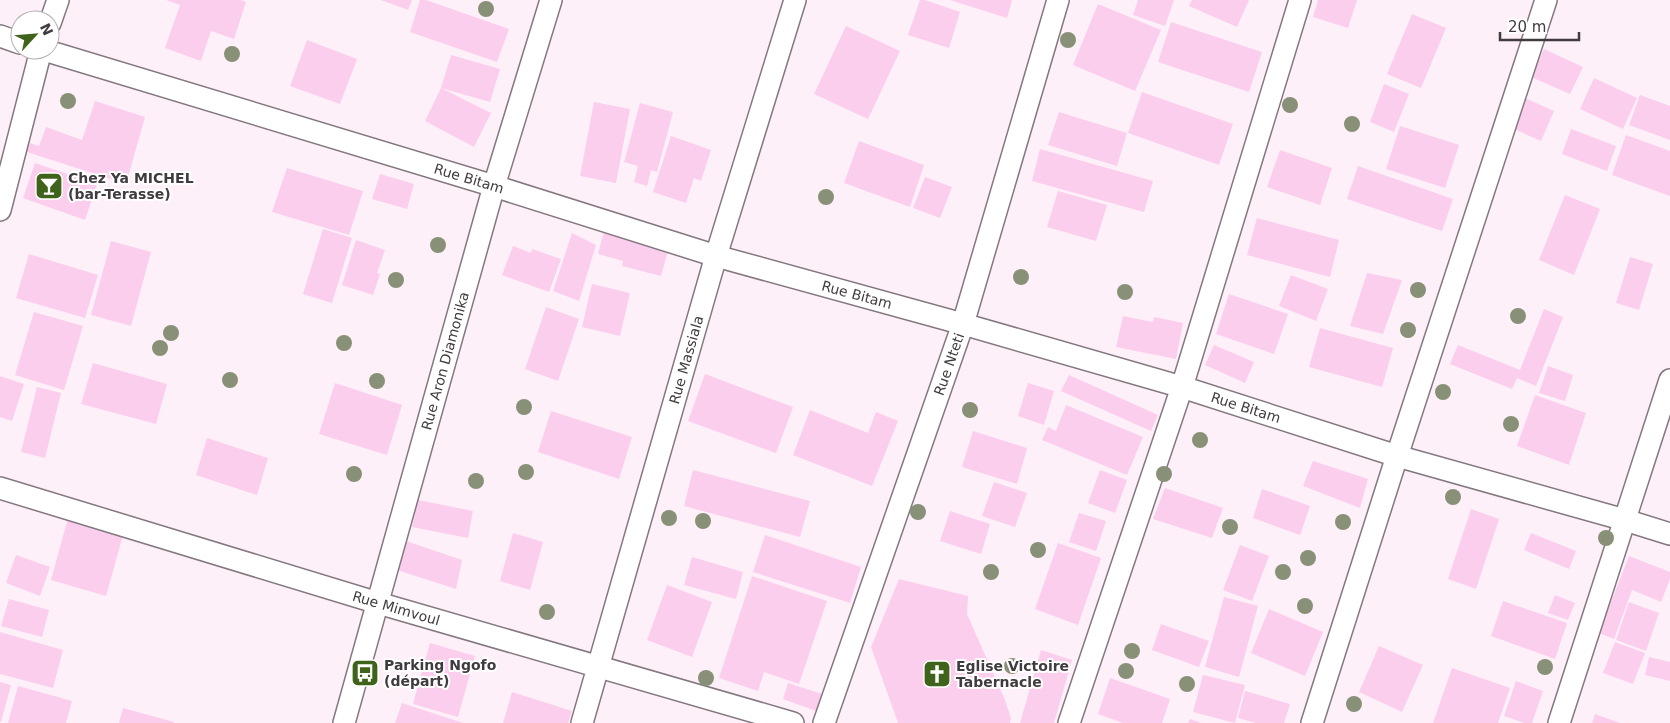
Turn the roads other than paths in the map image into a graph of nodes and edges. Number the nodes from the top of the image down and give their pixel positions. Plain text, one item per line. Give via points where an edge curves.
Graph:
1 (551, 0) edge
2 (795, 0) edge
3 (1058, 0) edge
4 (1300, 0) edge
5 (1546, 0) edge
6 (60, 55) edge
7 (40, 60) edge
8 (494, 186) junction
9 (0, 210) edge
10 (716, 256) junction
11 (963, 324) junction
12 (1670, 380) edge
13 (1182, 387) junction
14 (1397, 456) junction
15 (0, 488) edge
16 (1624, 520) junction
17 (1670, 534) edge
18 (378, 604) junction
19 (598, 667) junction
20 (344, 723) edge
21 (582, 723) edge
22 (793, 723) edge
23 (824, 723) edge
24 (1069, 723) edge
25 (1312, 723) edge
26 (1558, 723) edge

1 - 8 street, Rue Aron Diamonika
2 - 10 street, Rue Massiala
3 - 11 street, Rue Nteti
4 - 13 street
5 - 14 street
6 - 8 street, Rue Bitam
7 - 9 street
8 - 10 street, Rue Bitam
8 - 18 street, Rue Aron Diamonika
10 - 11 street, Rue Bitam
10 - 19 street, Rue Massiala
11 - 13 street, Rue Bitam
11 - 23 street, Rue Nteti
12 - 16 street
13 - 14 street, Rue Bitam
13 - 24 street
14 - 16 street, Rue Bitam
14 - 25 street
15 - 18 street, Rue Mimvoul
16 - 17 street, Rue Bitam
16 - 26 street
18 - 19 street, Rue Mimvoul
18 - 20 street, Rue Aron Diamonika
19 - 21 street, Rue Massiala
19 - 22 street, Rue Mimvoul

